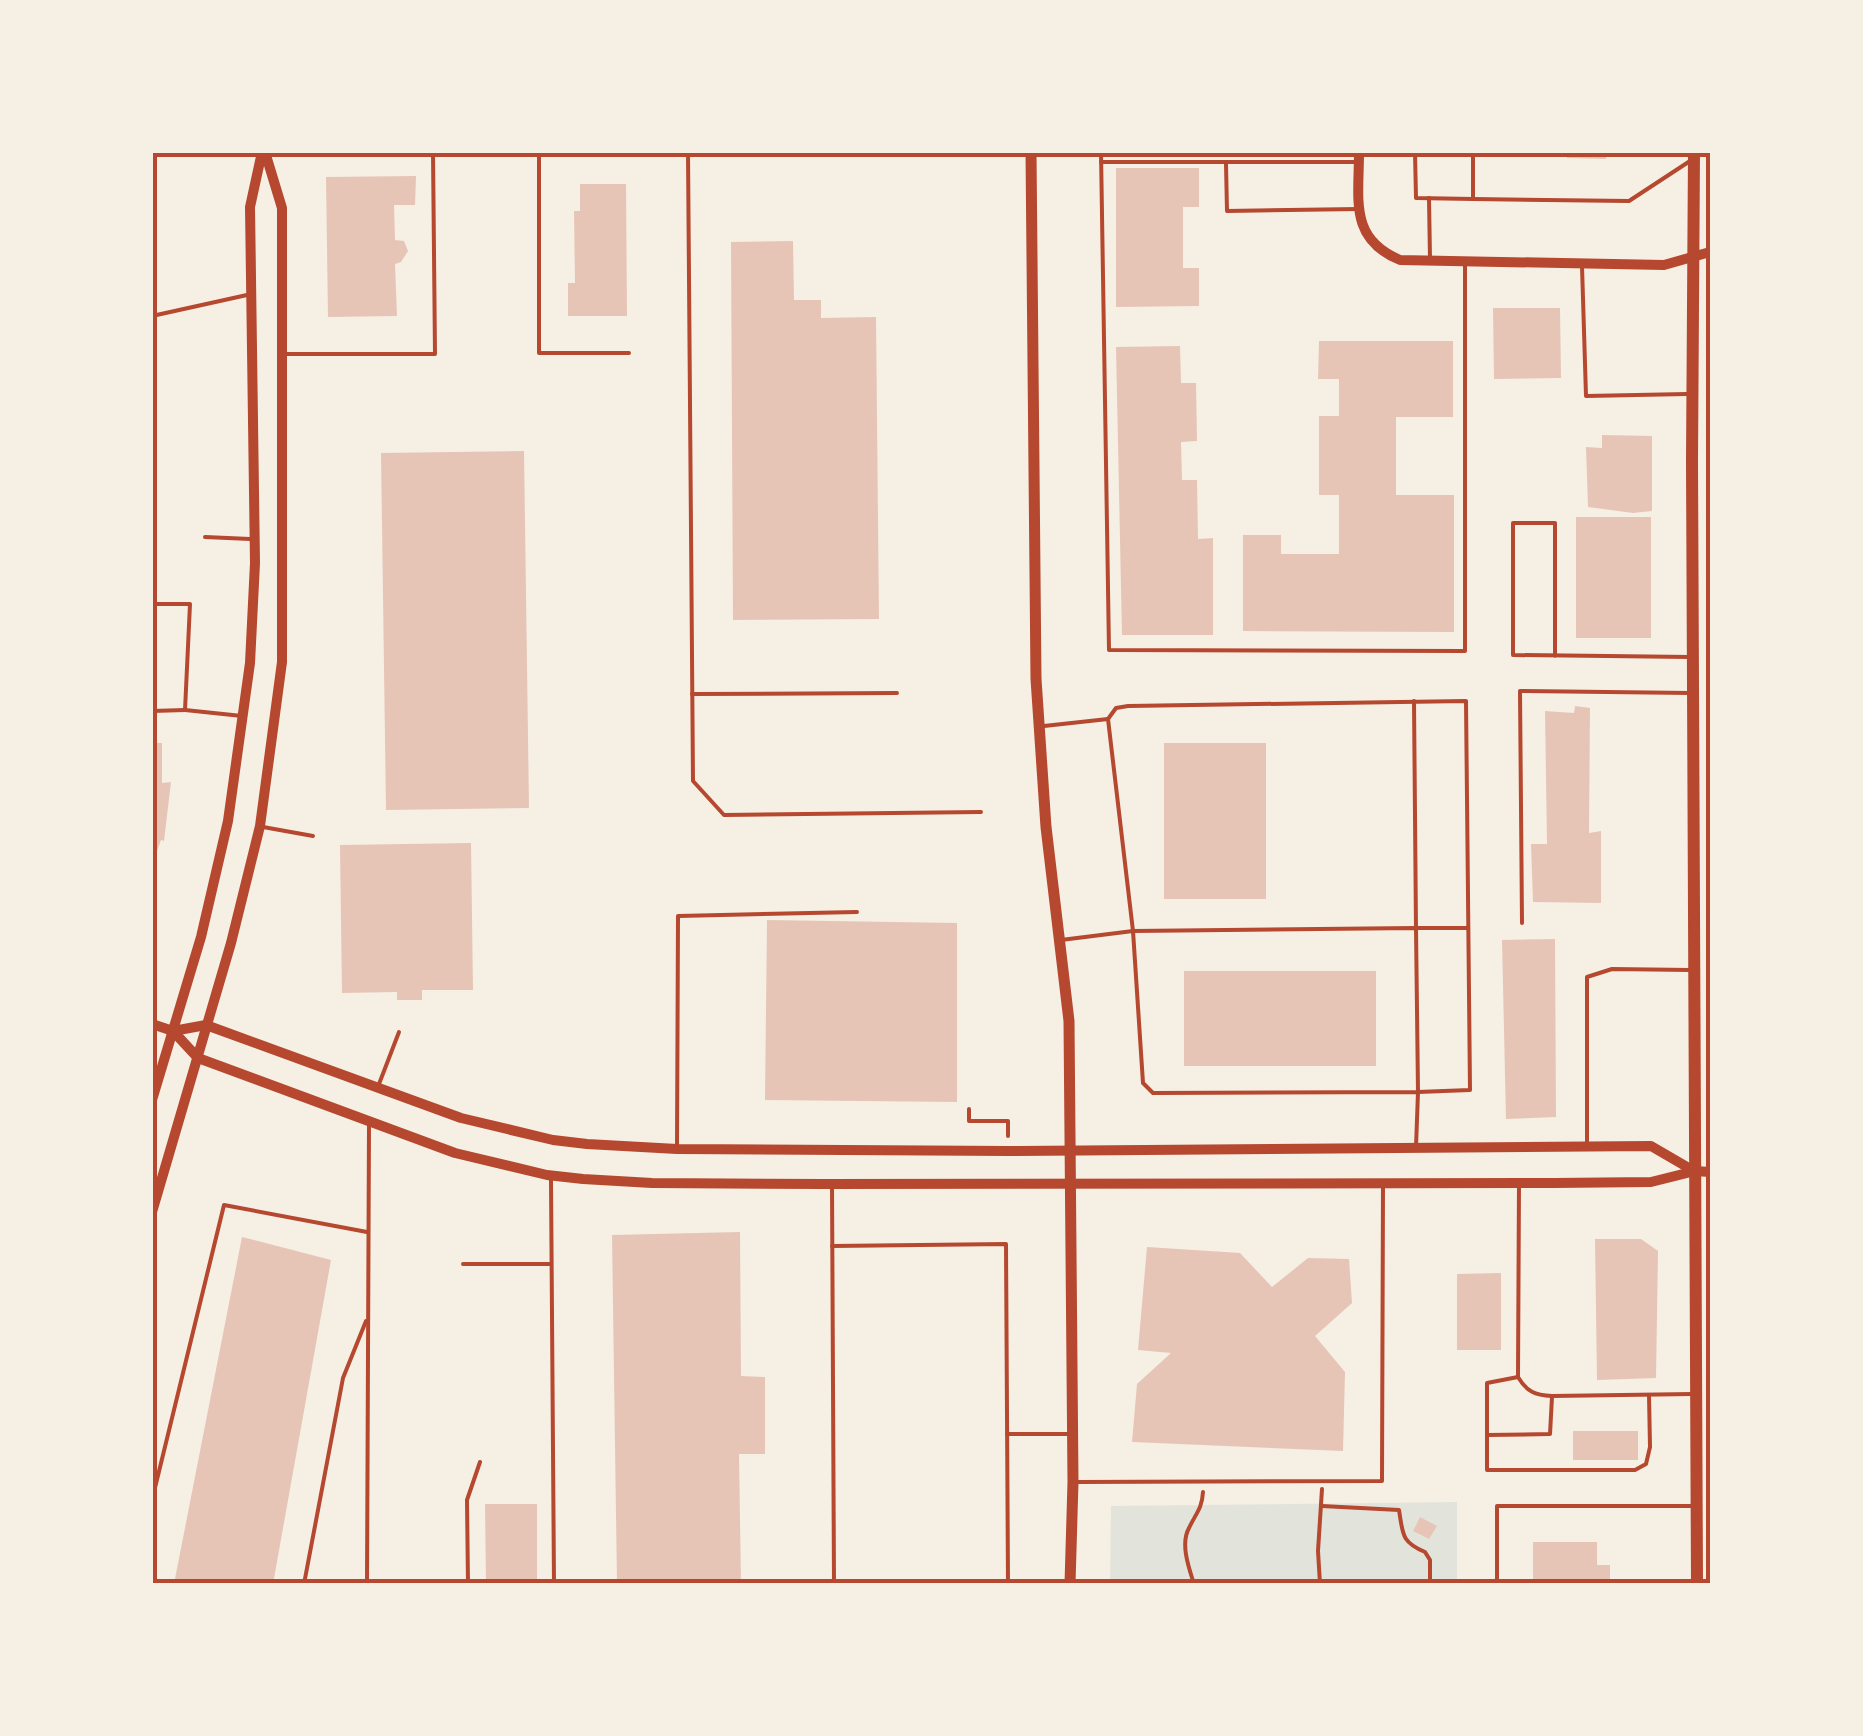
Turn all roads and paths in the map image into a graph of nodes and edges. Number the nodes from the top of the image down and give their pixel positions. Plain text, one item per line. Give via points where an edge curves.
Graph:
1 (264, 152) edge
2 (432, 152) edge
3 (540, 152) edge
4 (688, 152) edge
5 (1030, 152) edge
6 (1101, 152) edge
7 (1415, 152) edge
8 (1473, 152) edge
9 (1694, 155) edge
10 (1359, 157) edge
11 (1101, 162) junction
12 (1226, 162) junction
13 (1429, 198) junction
14 (1473, 199) junction
15 (1359, 209) junction
16 (1710, 252) edge
17 (1692, 258) junction
18 (1430, 261) junction
19 (1464, 262) junction
20 (1582, 264) junction
21 (251, 294) junction
22 (152, 316) edge
23 (629, 353) dead end
24 (282, 354) junction
25 (1692, 394) junction
26 (205, 536) dead end
27 (254, 539) junction
28 (152, 604) edge
29 (1555, 656) junction
30 (1694, 656) junction
31 (897, 693) dead end
32 (1695, 693) junction
33 (692, 694) junction
34 (1414, 702) junction
35 (185, 710) junction
36 (152, 711) edge
37 (243, 716) junction
38 (1108, 719) junction
39 (1039, 727) junction
40 (980, 812) dead end
41 (260, 826) junction
42 (313, 836) dead end
43 (856, 912) dead end
44 (1522, 924) dead end
45 (1416, 928) junction
46 (1468, 928) junction
47 (1133, 930) junction
48 (1060, 940) junction
49 (1695, 970) junction
50 (152, 1024) edge
51 (206, 1026) junction
52 (173, 1031) junction
53 (399, 1032) dead end
54 (198, 1058) junction
55 (378, 1087) junction
56 (1418, 1092) junction
57 (152, 1100) edge
58 (970, 1109) dead end
59 (369, 1120) junction
60 (1416, 1147) junction
61 (1587, 1147) junction
62 (676, 1149) junction
63 (1008, 1151) junction
64 (1071, 1151) junction
65 (1695, 1172) junction
66 (1710, 1172) edge
67 (550, 1175) junction
68 (1383, 1182) junction
69 (1519, 1183) junction
70 (832, 1184) junction
71 (1072, 1185) junction
72 (152, 1212) edge
73 (367, 1232) junction
74 (832, 1246) junction
75 (463, 1264) dead end
76 (551, 1264) junction
77 (367, 1318) junction
78 (1518, 1377) junction
79 (1696, 1394) junction
80 (1649, 1395) junction
81 (1552, 1396) junction
82 (1007, 1434) junction
83 (1073, 1434) junction
84 (1488, 1435) junction
85 (480, 1462) dead end
86 (1073, 1482) junction
87 (1204, 1482) junction
88 (1323, 1482) junction
89 (154, 1485) edge
90 (152, 1500) edge
91 (1322, 1506) junction
92 (1697, 1506) junction
93 (304, 1584) edge
94 (367, 1584) edge
95 (468, 1584) edge
96 (554, 1584) edge
97 (834, 1584) edge
98 (1008, 1584) edge
99 (1070, 1584) edge
100 (1194, 1584) edge
101 (1320, 1584) edge
102 (1430, 1584) edge
103 (1496, 1584) edge
104 (1697, 1584) edge

1 - 21 street via 250,207
1 - 24 street via 282,208
2 - 24 lane via 435,354
3 - 23 lane via 538,353
4 - 33 lane
5 - 39 main road
6 - 11 lane
7 - 13 lane via 1416,198
8 - 14 lane
9 - 14 lane via 1629,200
9 - 17 main road
10 - 12 lane
10 - 15 street
11 - 12 lane
11 - 19 lane via 1109,650 1464,651
12 - 15 lane via 1226,211
13 - 14 lane
13 - 18 lane
15 - 18 street via 1373,245 1400,260
16 - 17 street
17 - 20 street
17 - 25 main road
18 - 19 street
19 - 20 street
20 - 25 lane via 1586,396
21 - 22 lane
21 - 27 street
24 - 41 street via 282,662
25 - 30 main road
26 - 27 lane
27 - 37 street
28 - 35 lane via 190,604
29 - 29 lane via 1555,523 1513,523 1513,656
29 - 30 lane
30 - 32 main road
31 - 33 lane
32 - 44 lane via 1520,690
32 - 49 main road
33 - 40 lane via 693,781 724,814
34 - 38 lane via 1128,706
34 - 45 lane
34 - 46 lane via 1466,701
35 - 36 lane
35 - 37 lane
37 - 52 street via 228,821
38 - 39 lane
38 - 47 lane
39 - 48 main road
41 - 42 lane
41 - 51 street
43 - 62 lane via 678,916
45 - 46 lane
45 - 47 lane
45 - 56 lane
46 - 56 lane via 1470,1090
47 - 48 lane
47 - 56 lane via 1143,1083 1153,1094
48 - 64 main road via 1070,1021
49 - 61 lane via 1612,969 1587,977
49 - 65 main road
50 - 52 street
51 - 52 street
51 - 54 street
51 - 55 street
52 - 54 street
52 - 57 street
53 - 55 lane
54 - 59 street
54 - 72 street
55 - 62 street via 460,1118 553,1140
56 - 60 lane
58 - 63 path via 969,1122 1008,1121
59 - 67 street via 455,1153
59 - 73 lane
60 - 61 street
60 - 64 street
61 - 65 street via 1651,1146
62 - 63 street
63 - 64 street
64 - 71 main road
65 - 66 street
65 - 69 street via 1651,1182
65 - 79 main road
67 - 70 street
67 - 76 lane
68 - 69 street
68 - 71 street
68 - 88 lane via 1382,1481
69 - 78 lane
70 - 71 street
70 - 74 lane
71 - 83 main road
73 - 77 lane
73 - 89 lane via 224,1205
74 - 82 lane via 1006,1244
74 - 97 lane
75 - 76 lane
76 - 96 lane
77 - 93 lane via 343,1378
77 - 94 lane
78 - 81 lane via 1536,1395
78 - 84 lane via 1487,1383
79 - 80 lane
79 - 92 main road
80 - 81 lane
80 - 84 lane via 1650,1447 1646,1464 1635,1470 1488,1470
81 - 84 lane via 1550,1434
82 - 83 lane
82 - 98 lane
83 - 86 main road
85 - 95 lane via 467,1500
86 - 87 lane
86 - 99 main road
87 - 88 lane
87 - 100 path via 1202,1511 1186,1538
88 - 91 path
89 - 90 lane
91 - 101 path
91 - 102 path via 1399,1510 1407,1544 1430,1560
92 - 103 lane via 1496,1506
92 - 104 main road

